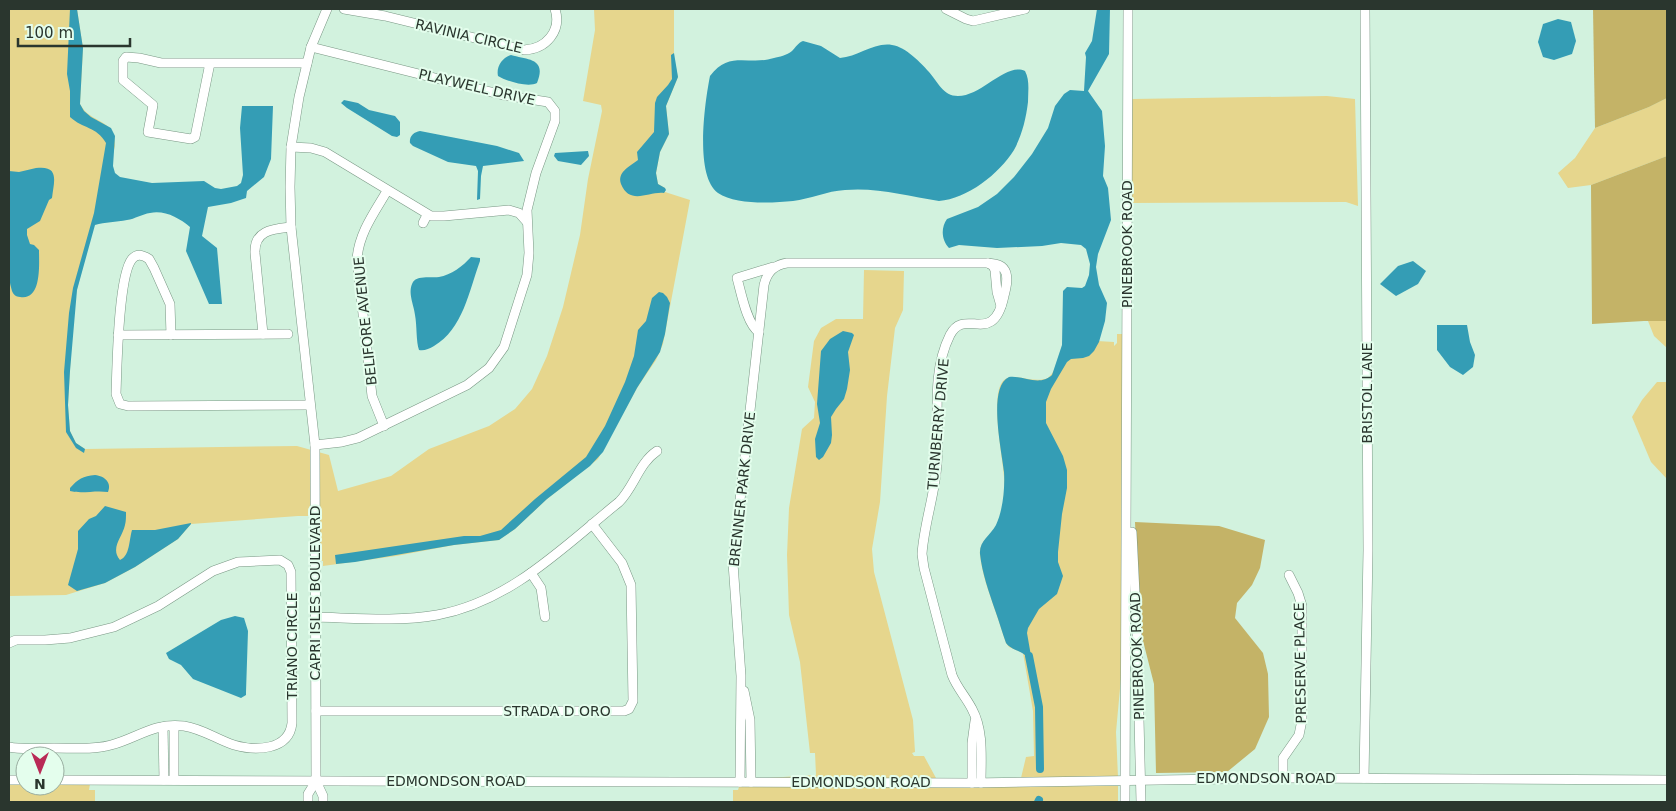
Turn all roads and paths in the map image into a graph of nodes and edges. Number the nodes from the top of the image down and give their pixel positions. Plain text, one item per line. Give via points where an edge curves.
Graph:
1 (327, 9) edge
2 (344, 9) edge
3 (365, 9) edge
4 (555, 9) edge
5 (946, 9) edge
6 (1025, 9) edge
7 (1128, 9) edge
8 (1365, 9) edge
9 (385, 16) junction
10 (311, 48) junction
11 (210, 63) junction
12 (307, 63) junction
13 (291, 147) junction
14 (387, 190) junction
15 (428, 214) junction
16 (527, 222) junction
17 (422, 223) dead end
18 (291, 227) junction
19 (778, 265) junction
20 (759, 332) junction
21 (118, 334) junction
22 (263, 334) junction
23 (288, 334) dead end
24 (171, 335) junction
25 (310, 405) junction
26 (384, 426) junction
27 (315, 445) junction
28 (657, 451) dead end
29 (1127, 479) junction
30 (592, 524) junction
31 (531, 572) junction
32 (1289, 575) dead end
33 (544, 616) dead end
34 (315, 617) junction
35 (9, 643) edge
36 (741, 676) junction
37 (316, 711) junction
38 (174, 726) junction
39 (162, 727) junction
40 (9, 747) edge
41 (1283, 778) junction
42 (1364, 778) junction
43 (65, 780) edge
44 (164, 780) junction
45 (174, 780) junction
46 (1141, 780) junction
47 (1667, 780) edge
48 (316, 781) junction
49 (1125, 781) junction
50 (740, 782) junction
51 (751, 782) junction
52 (977, 783) junction
53 (308, 802) edge
54 (323, 802) edge
55 (1126, 802) edge
56 (1141, 802) edge

1 - 10 street, CAPRI ISLES BOULEVARD
2 - 9 street, RAVINIA CIRCLE
3 - 9 street, RAVINIA CIRCLE
4 - 9 street, RAVINIA CIRCLE via 556,23 552,35 541,46 528,50
5 - 6 street via 976,21
7 - 29 street, PINEBROOK ROAD
8 - 42 street, BRISTOL LANE via 1368,550
10 - 12 street, CAPRI ISLES BOULEVARD
10 - 16 street, PLAYWELL DRIVE via 550,104 555,111 555,121 533,184
11 - 11 street via 161,63 124,58 123,80 153,105 148,132 195,138
11 - 12 street
12 - 13 street, CAPRI ISLES BOULEVARD
13 - 14 street via 325,152
13 - 18 street, CAPRI ISLES BOULEVARD
14 - 15 street
14 - 26 street, BELIFORE AVENUE via 363,231 357,259 372,396
15 - 16 street via 439,217 509,210 519,213
15 - 17 street
16 - 26 street via 527,275 508,338 495,361 467,385
18 - 22 street via 268,231 255,242
18 - 25 street, CAPRI ISLES BOULEVARD
19 - 20 street, BRENNER PARK DRIVE via 765,280
19 - 20 street via 737,278 751,322
19 - 52 street, TURNBERRY DRIVE via 987,263 999,264 1006,272 998,316 988,324 958,326 942,355 937,464 922,547 924,568 952,675 976,718 973,738
20 - 36 street, BRENNER PARK DRIVE via 733,563
21 - 24 street
21 - 24 street via 127,269 132,259 139,255 147,257 169,299
21 - 25 street via 116,398 122,405
22 - 23 street
22 - 24 street
25 - 27 street, CAPRI ISLES BOULEVARD
26 - 27 street via 351,440
27 - 34 street, CAPRI ISLES BOULEVARD
28 - 30 street via 646,460 623,497
29 - 46 street, PINEBROOK ROAD via 1134,550
29 - 49 street, PINEBROOK ROAD
30 - 31 street
30 - 37 street, STRADA D ORO via 622,562 631,585 631,710
31 - 33 street via 541,588
31 - 34 street via 489,599 443,614 406,618
32 - 41 street, PRESERVE PLACE via 1302,606 1302,720 1299,735 1283,758
34 - 37 street, CAPRI ISLES BOULEVARD
35 - 38 street, TRIANO CIRCLE via 70,638 106,630 137,618 221,567 249,561 276,559 285,562 292,575 292,726 287,737 272,746 241,746 225,742 203,730
36 - 50 street, BRENNER PARK DRIVE
36 - 51 street, BRENNER PARK DRIVE via 750,720
37 - 48 street, CAPRI ISLES BOULEVARD
38 - 39 street, TRIANO CIRCLE
38 - 45 street
39 - 40 street, TRIANO CIRCLE via 104,747
39 - 44 street
41 - 42 street, EDMONDSON ROAD
41 - 46 street, EDMONDSON ROAD
42 - 47 street, EDMONDSON ROAD
43 - 44 street, EDMONDSON ROAD
44 - 45 street, EDMONDSON ROAD
45 - 48 street, EDMONDSON ROAD
46 - 49 street, EDMONDSON ROAD
46 - 56 street, PINEBROOK ROAD
48 - 50 street, EDMONDSON ROAD
48 - 53 street, CAPRI ISLES BOULEVARD via 308,794
48 - 54 street, CAPRI ISLES BOULEVARD
49 - 52 street, EDMONDSON ROAD
49 - 55 street, PINEBROOK ROAD
50 - 51 street, EDMONDSON ROAD
51 - 52 street, EDMONDSON ROAD

